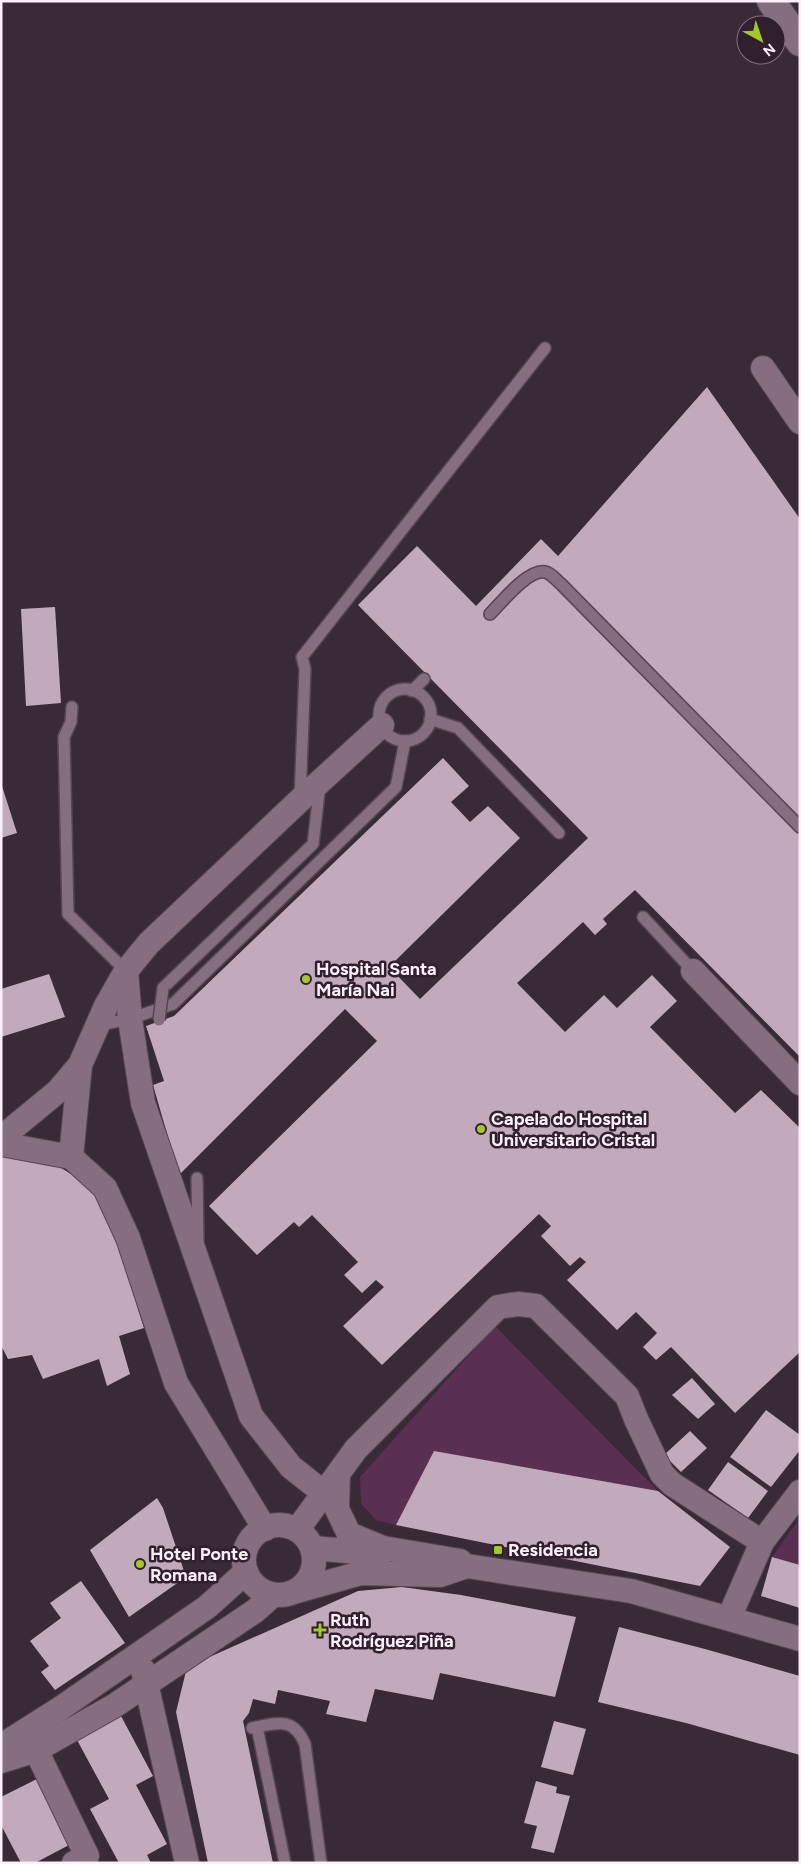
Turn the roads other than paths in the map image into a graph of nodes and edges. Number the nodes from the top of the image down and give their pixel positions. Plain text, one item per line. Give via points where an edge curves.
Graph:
1 (771, 1) edge
2 (800, 42) edge
3 (545, 348) dead end
4 (763, 368) dead end
5 (800, 422) edge
6 (490, 614) dead end
7 (424, 679) dead end
8 (412, 691) junction
9 (72, 707) dead end
10 (430, 719) junction
11 (382, 725) junction
12 (405, 741) junction
13 (321, 780) junction
14 (300, 800) junction
15 (800, 827) edge
16 (559, 833) dead end
17 (643, 918) dead end
18 (126, 971) junction
19 (693, 971) joint
20 (130, 1019) junction
21 (159, 1020) dead end
22 (98, 1025) junction
23 (80, 1065) junction
24 (800, 1082) edge
25 (1, 1138) edge
26 (1, 1144) edge
27 (71, 1157) junction
28 (197, 1178) dead end
29 (199, 1264) junction
30 (338, 1474) junction
31 (800, 1492) edge
32 (324, 1493) junction
33 (265, 1528) junction
34 (297, 1530) junction
35 (762, 1542) junction
36 (313, 1548) junction
37 (464, 1564) junction
38 (246, 1572) junction
39 (297, 1591) junction
40 (273, 1595) junction
41 (207, 1606) junction
42 (729, 1618) junction
43 (800, 1639) edge
44 (147, 1684) junction
45 (1, 1746) edge
46 (36, 1750) junction
47 (1, 1761) edge
48 (74, 1863) edge
49 (187, 1863) edge
50 (285, 1863) edge
51 (321, 1863) edge

1 - 2 street
3 - 14 lane via 302,656 305,669
4 - 5 street
6 - 15 lane via 523,581 537,572 548,573
7 - 8 lane
8 - 10 lane via 424,697 429,704
8 - 11 lane via 400,690 386,698 379,713
9 - 18 lane via 71,722 64,736 68,914
10 - 12 lane via 421,735
10 - 16 lane via 458,728
11 - 12 lane via 390,736
11 - 13 street
12 - 20 lane via 396,787 173,1004
13 - 14 street
13 - 21 lane, bridge via 312,844 163,988
14 - 18 street via 156,935
17 - 19 lane
18 - 20 street
18 - 22 street
19 - 24 street
20 - 22 lane
20 - 29 street via 143,1103
22 - 23 street
23 - 25 street via 58,1091
23 - 27 street
26 - 27 street
27 - 33 street via 105,1188 128,1238 176,1383
28 - 29 lane
29 - 32 street via 251,1416 291,1467
30 - 32 street
30 - 35 street via 356,1449 498,1307 536,1306 627,1396 662,1474 672,1484
30 - 37 street via 337,1509 349,1534 383,1548
31 - 35 street
32 - 34 street
33 - 34 street via 280,1525
33 - 38 street via 252,1538 246,1548
34 - 36 street
35 - 42 street
36 - 37 street
36 - 39 street via 312,1574
37 - 39 street via 440,1574 361,1574
37 - 42 street via 631,1591
38 - 40 street via 251,1582
38 - 41 street
39 - 40 street
40 - 44 street via 255,1611
41 - 44 street via 143,1669
41 - 45 street
42 - 43 street
44 - 46 street
44 - 49 street
46 - 47 street
46 - 48 street via 87,1856
50 - 51 lane via 254,1728 284,1723 294,1726 305,1744

